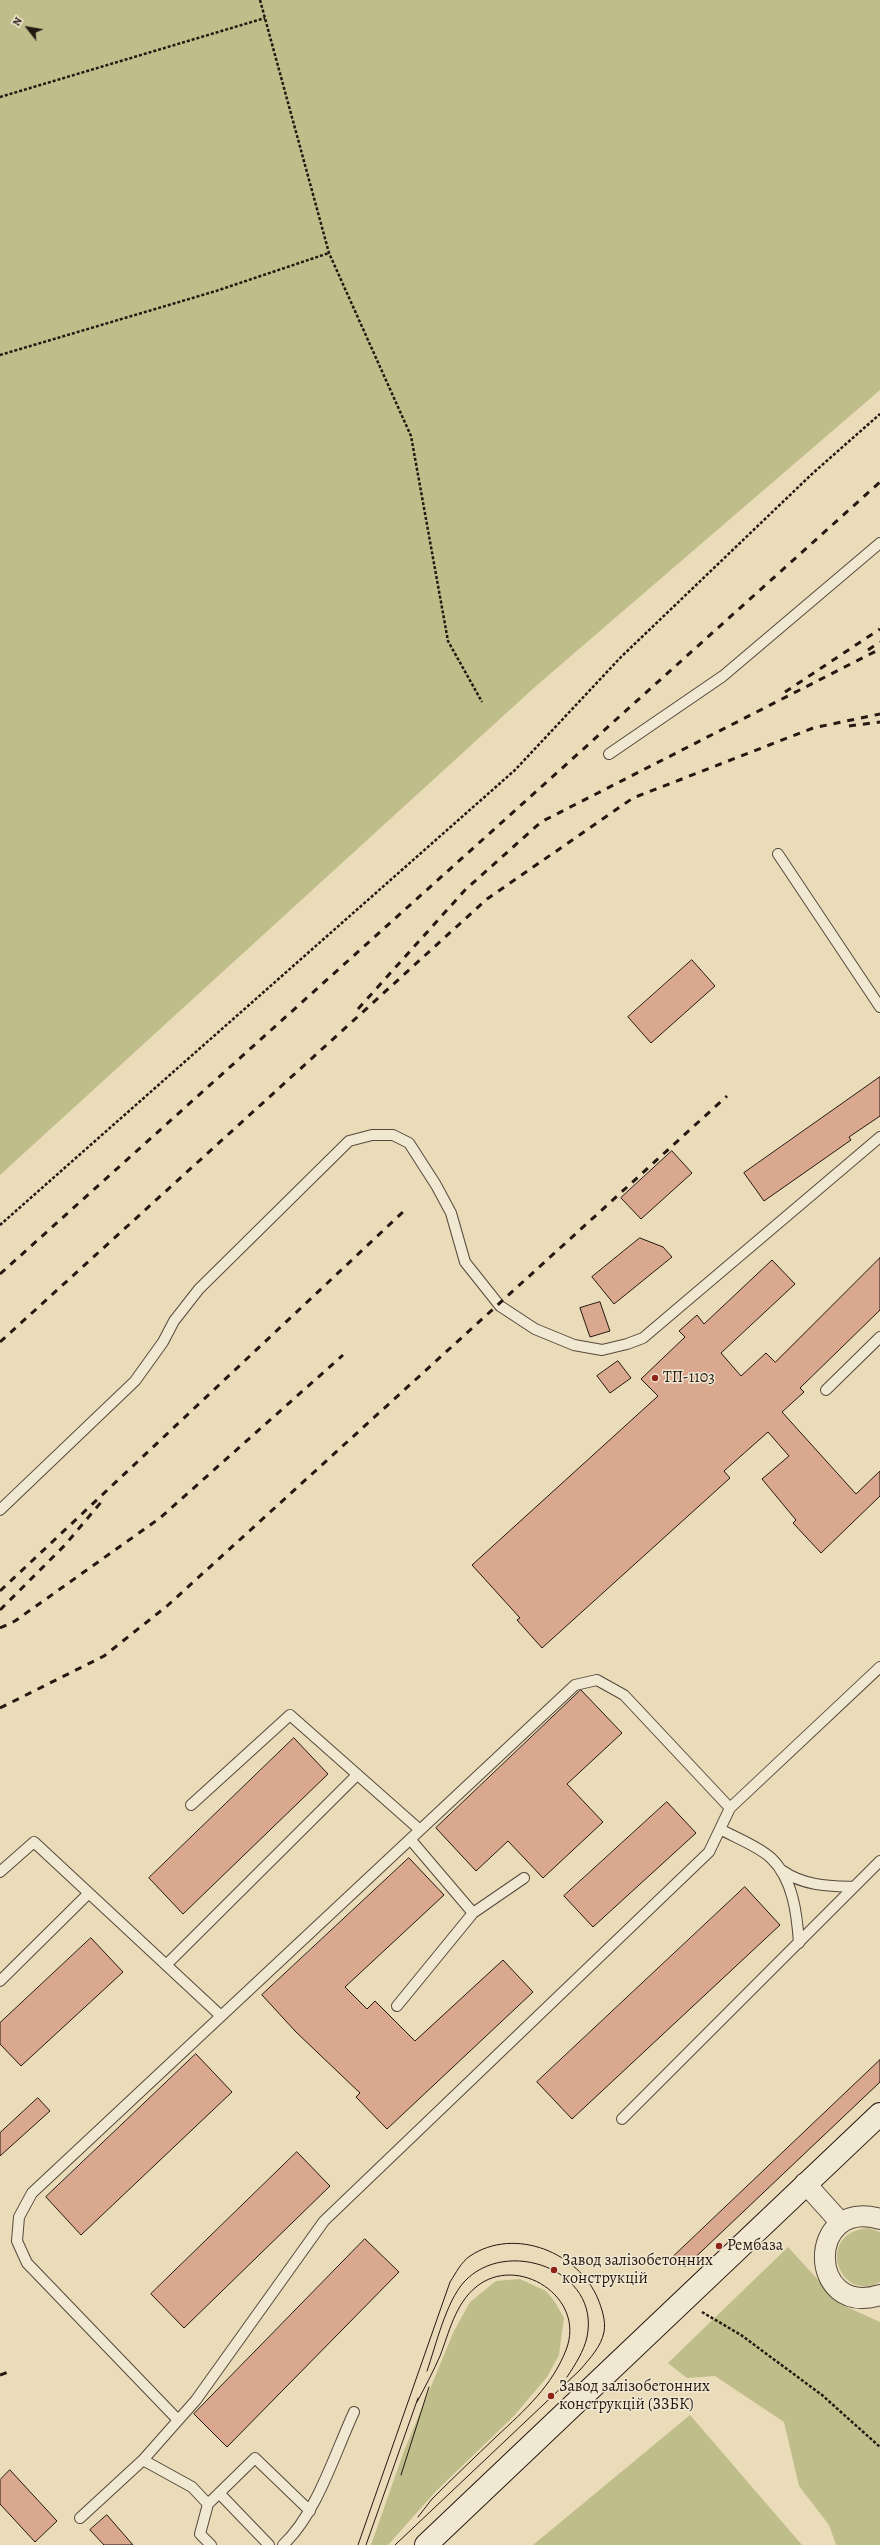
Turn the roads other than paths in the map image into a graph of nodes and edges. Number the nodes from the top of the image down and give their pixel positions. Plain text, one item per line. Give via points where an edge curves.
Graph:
1 (880, 543) edge
2 (609, 754) dead end
3 (778, 854) dead end
4 (880, 1007) edge
5 (880, 1137) edge
6 (880, 1337) edge
7 (826, 1390) dead end
8 (0, 1510) edge
9 (880, 1667) edge
10 (357, 1775) junction
11 (191, 1805) dead end
12 (730, 1808) junction
13 (720, 1829) junction
14 (420, 1830) junction
15 (410, 1839) junction
16 (880, 1861) edge
17 (783, 1871) junction
18 (0, 1872) edge
19 (524, 1878) dead end
20 (854, 1887) junction
21 (89, 1893) junction
22 (473, 1913) junction
23 (799, 1943) junction
24 (166, 1965) junction
25 (0, 1981) edge
26 (397, 2006) dead end
27 (221, 2016) junction
28 (880, 2114) edge
29 (622, 2119) dead end
30 (806, 2183) junction
31 (880, 2219) edge
32 (841, 2224) junction
33 (880, 2295) edge
34 (354, 2412) dead end
35 (178, 2420) junction
36 (143, 2460) junction
37 (219, 2493) junction
38 (208, 2504) junction
39 (310, 2511) junction
40 (80, 2518) dead end
41 (211, 2545) edge
42 (269, 2545) edge
43 (282, 2545) edge
44 (426, 2545) edge

1 - 2 lane via 723,676
3 - 4 lane
5 - 8 lane via 643,1338 602,1350 574,1345 535,1329 500,1306 465,1262 450,1213 436,1185 409,1143 393,1135 372,1135 349,1141 191,1298 135,1381
6 - 7 lane
9 - 12 lane
10 - 11 lane via 290,1715
10 - 14 lane
10 - 24 lane
12 - 13 lane
12 - 14 lane via 624,1695 597,1680 575,1685
13 - 17 lane via 770,1857
13 - 35 lane via 709,1852 324,2221 196,2400
14 - 15 lane
15 - 22 lane
15 - 27 lane
16 - 20 lane
17 - 20 lane via 792,1877 824,1886
17 - 23 lane via 798,1915
18 - 21 lane via 34,1842
19 - 22 lane
20 - 23 lane
21 - 24 lane
21 - 25 lane
22 - 26 lane
23 - 29 lane
24 - 27 lane
27 - 35 lane via 32,2193 19,2217 16,2241 27,2264
28 - 30 main road
30 - 32 street
30 - 44 main road
31 - 32 street via 861,2216
32 - 33 street via 833,2230 824,2250 826,2272 839,2290 848,2295 859,2298
34 - 39 lane
35 - 36 lane
36 - 38 lane via 192,2487
36 - 40 lane
37 - 38 lane
37 - 39 lane via 255,2458
37 - 42 lane
38 - 41 lane via 200,2534
39 - 43 lane via 296,2532

